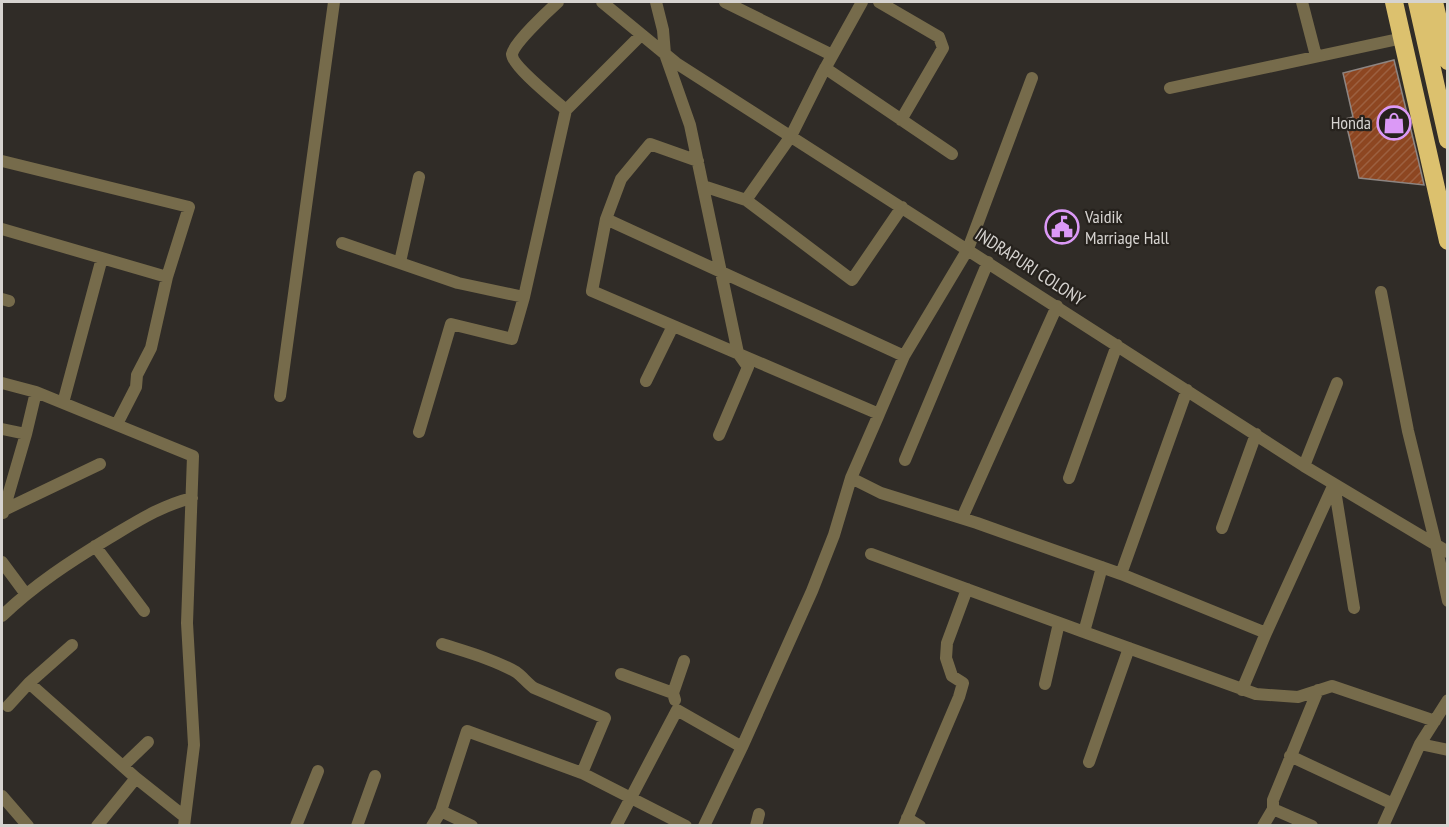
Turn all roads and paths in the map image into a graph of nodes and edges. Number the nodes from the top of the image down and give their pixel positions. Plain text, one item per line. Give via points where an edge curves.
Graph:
1 (334, 2) edge
2 (558, 2) edge
3 (602, 2) edge
4 (656, 2) edge
5 (724, 2) edge
6 (862, 2) edge
7 (879, 2) edge
8 (1302, 2) edge
9 (1394, 2) edge
10 (1418, 2) edge
11 (1434, 2) edge
12 (642, 35) junction
13 (1403, 38) junction
14 (665, 54) junction
15 (832, 55) junction
16 (1316, 56) junction
17 (1448, 61) edge
18 (825, 69) junction
19 (1032, 78) dead end
20 (1170, 88) dead end
21 (566, 110) junction
22 (902, 120) junction
23 (791, 136) junction
24 (1448, 140) edge
25 (952, 154) dead end
26 (2, 161) edge
27 (698, 161) junction
28 (419, 177) dead end
29 (703, 186) junction
30 (746, 200) junction
31 (902, 207) junction
32 (606, 219) junction
33 (2, 229) edge
34 (1448, 241) edge
35 (342, 243) dead end
36 (968, 249) junction
37 (102, 258) junction
38 (400, 262) junction
39 (988, 262) junction
40 (722, 271) junction
41 (167, 277) junction
42 (1381, 292) dead end
43 (524, 297) junction
44 (1057, 306) junction
45 (673, 326) junction
46 (1118, 345) junction
47 (738, 353) junction
48 (904, 356) junction
49 (646, 381) dead end
50 (2, 383) edge
51 (1337, 383) dead end
52 (1187, 390) junction
53 (36, 392) junction
54 (280, 396) dead end
55 (63, 403) junction
56 (879, 414) junction
57 (117, 424) junction
58 (2, 429) edge
59 (419, 432) dead end
60 (26, 434) junction
61 (1256, 434) junction
62 (719, 435) dead end
63 (905, 460) dead end
64 (100, 464) dead end
65 (1304, 466) junction
66 (851, 478) junction
67 (1069, 478) dead end
68 (1334, 484) junction
69 (192, 498) junction
70 (3, 513) edge
71 (962, 518) junction
72 (1222, 528) dead end
73 (95, 546) junction
74 (1442, 549) edge
75 (871, 554) dead end
76 (2, 562) edge
77 (1102, 567) junction
78 (1121, 574) junction
79 (967, 589) junction
80 (25, 593) junction
81 (1448, 601) edge
82 (1354, 608) dead end
83 (144, 611) dead end
84 (2, 616) edge
85 (1059, 623) junction
86 (1084, 632) junction
87 (1266, 633) junction
88 (442, 644) dead end
89 (72, 645) dead end
90 (1129, 648) junction
91 (684, 661) dead end
92 (621, 674) dead end
93 (29, 683) junction
94 (1046, 684) dead end
95 (1242, 690) junction
96 (1318, 690) junction
97 (673, 693) junction
98 (1448, 700) edge
99 (8, 706) dead end
100 (677, 710) junction
101 (1435, 721) junction
102 (148, 742) dead end
103 (1420, 744) junction
104 (742, 747) junction
105 (1448, 750) edge
106 (1290, 756) junction
107 (1089, 762) dead end
108 (123, 766) junction
109 (318, 771) dead end
110 (582, 773) junction
111 (375, 776) dead end
112 (136, 778) junction
113 (2, 796) edge
114 (631, 798) junction
115 (1393, 804) junction
116 (1273, 809) junction
117 (441, 811) junction
118 (184, 821) edge
119 (906, 822) edge
120 (27, 825) edge
121 (97, 825) edge
122 (296, 825) edge
123 (357, 825) edge
124 (432, 825) edge
125 (472, 825) edge
126 (616, 825) edge
127 (686, 825) edge
128 (704, 825) edge
129 (920, 825) edge
130 (1263, 825) edge
131 (1312, 825) edge
132 (1383, 825) edge

1 - 54 street
2 - 21 street via 520,40 512,57
3 - 12 street, INDRAPURI COLONY
4 - 14 street
5 - 15 street
6 - 15 street
7 - 22 street via 939,36 943,48
8 - 16 street
9 - 13 highway
10 - 24 highway
11 - 17 highway
12 - 14 street, INDRAPURI COLONY
12 - 21 street
13 - 16 street
13 - 34 highway
14 - 23 street, INDRAPURI COLONY
14 - 27 street
15 - 18 street
16 - 20 street
18 - 22 street
18 - 23 street
19 - 36 street
21 - 43 street
22 - 25 street
23 - 30 street
23 - 31 street, INDRAPURI COLONY
26 - 41 street via 189,207
27 - 29 street
27 - 32 street via 650,144 621,179
28 - 38 street
29 - 30 street
29 - 40 street
30 - 31 street via 852,280
31 - 36 street, INDRAPURI COLONY
32 - 40 street
32 - 45 street via 592,291
33 - 37 street
35 - 38 street
36 - 39 street, INDRAPURI COLONY
36 - 48 street
37 - 41 street
37 - 55 street
38 - 43 street via 458,283
39 - 44 street, INDRAPURI COLONY
39 - 63 street
40 - 47 street
40 - 48 street
41 - 57 street via 151,348
42 - 74 street via 1408,430
43 - 59 street via 512,339 451,324
44 - 46 street, INDRAPURI COLONY
44 - 71 street
45 - 47 street
45 - 49 street
46 - 52 street, INDRAPURI COLONY
46 - 67 street
47 - 56 street
47 - 62 street via 748,367
48 - 56 street
50 - 53 street
51 - 65 street
52 - 61 street, INDRAPURI COLONY
52 - 78 street
53 - 55 street
53 - 60 street
55 - 57 street
56 - 66 street
57 - 69 street via 193,456
58 - 60 street
60 - 70 street
61 - 65 street, INDRAPURI COLONY
61 - 72 street
64 - 70 street
65 - 68 street, INDRAPURI COLONY
66 - 71 street via 881,493
66 - 104 street via 812,591
68 - 74 street, INDRAPURI COLONY
68 - 82 street
68 - 87 street
69 - 73 street via 142,518
69 - 118 street via 188,623 194,745
71 - 77 street
73 - 80 street
73 - 83 street
74 - 81 street
75 - 79 street
76 - 80 street
77 - 78 street
77 - 86 street
78 - 87 street
79 - 85 street
79 - 119 street via 947,643 946,658 952,676 963,683
80 - 84 street
85 - 86 street
85 - 94 street
86 - 90 street
87 - 95 street
88 - 110 street via 519,673 534,688 605,718
89 - 93 street
90 - 95 street
90 - 107 street
91 - 97 street
92 - 97 street
93 - 99 street
93 - 108 street
95 - 96 street via 1298,697
96 - 101 street via 1332,686
96 - 106 street
97 - 100 street
98 - 101 street
100 - 104 street
100 - 114 street
101 - 103 street
102 - 108 street
103 - 105 street
103 - 115 street
104 - 128 street
106 - 115 street
106 - 116 street
108 - 112 street
109 - 122 street
110 - 114 street
110 - 117 street via 467,731
111 - 123 street
112 - 118 street
112 - 121 street
113 - 120 street
114 - 126 street
114 - 127 street
115 - 132 street
116 - 130 street
116 - 131 street
117 - 124 street
117 - 125 street
119 - 129 street

